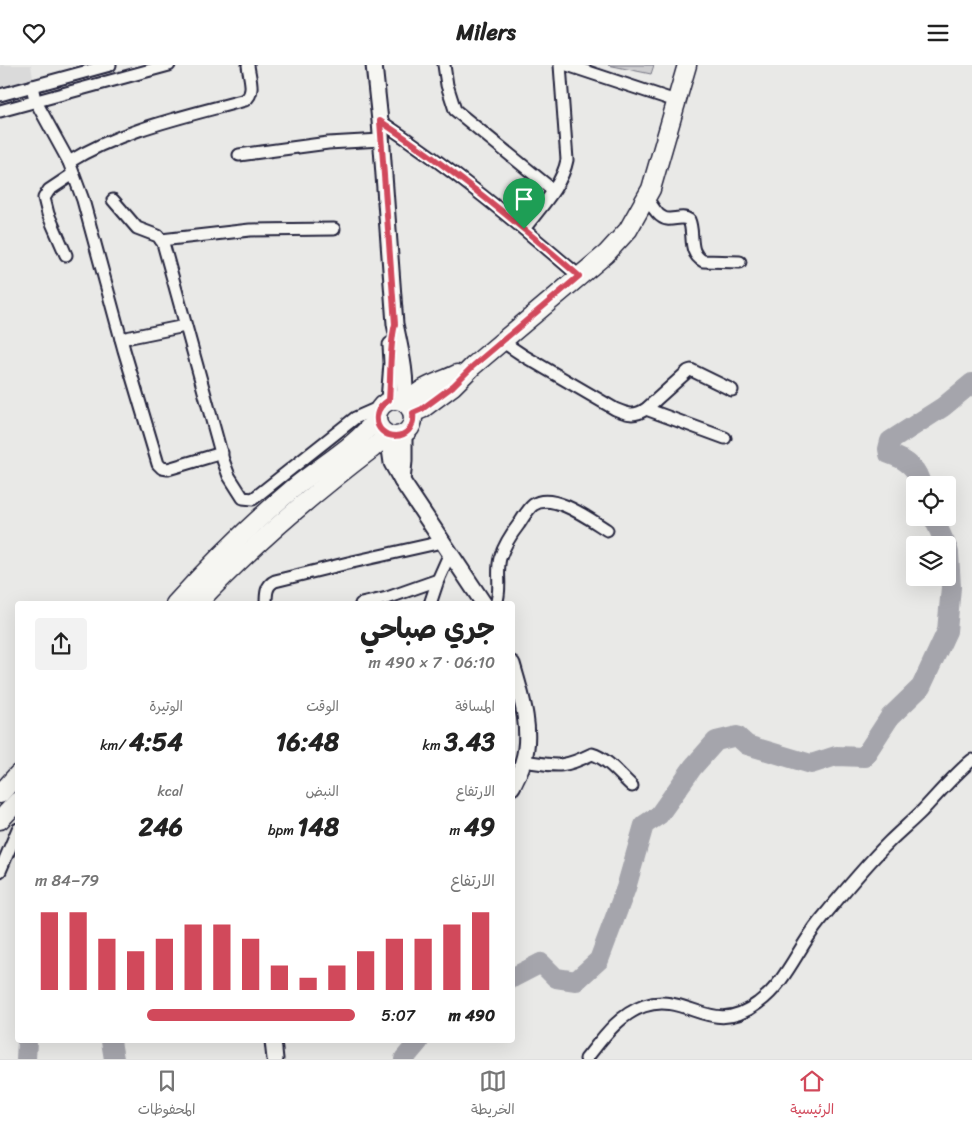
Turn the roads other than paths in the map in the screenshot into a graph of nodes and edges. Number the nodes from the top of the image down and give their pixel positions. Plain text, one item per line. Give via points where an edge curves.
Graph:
1 (110, 65) edge
2 (170, 65) edge
3 (248, 65) edge
4 (374, 65) edge
5 (444, 65) edge
6 (560, 65) edge
7 (567, 65) edge
8 (687, 65) edge
9 (121, 71) edge
10 (32, 86) junction
11 (0, 95) edge
12 (35, 100) junction
13 (676, 101) junction
14 (0, 111) edge
15 (380, 121) junction
16 (381, 140) junction
17 (239, 155) dead end
18 (69, 162) junction
19 (74, 174) junction
20 (553, 190) junction
21 (113, 199) dead end
22 (646, 199) junction
23 (334, 229) dead end
24 (524, 229) junction
25 (161, 240) junction
26 (66, 255) dead end
27 (740, 262) dead end
28 (579, 276) junction
29 (185, 326) junction
30 (121, 339) junction
31 (503, 342) junction
32 (732, 390) dead end
33 (646, 409) junction
34 (394, 416) junction
35 (725, 438) dead end
36 (222, 453) junction
37 (334, 468) junction
38 (607, 531) dead end
39 (446, 548) junction
40 (438, 580) junction
41 (178, 601) edge
42 (200, 601) edge
43 (266, 601) edge
44 (374, 601) edge
45 (431, 601) edge
46 (482, 601) edge
47 (497, 601) edge
48 (515, 674) edge
49 (972, 760) edge
50 (524, 761) junction
51 (15, 777) edge
52 (515, 780) edge
53 (632, 786) dead end
54 (0, 794) edge
55 (15, 804) edge
56 (0, 820) edge
57 (15, 836) edge
58 (0, 871) edge
59 (273, 1043) edge
60 (276, 1059) edge
61 (586, 1059) edge

1 - 10 street
2 - 9 street
3 - 18 street via 251,90 245,101 115,139
4 - 15 main road
5 - 20 street via 446,85 455,110
6 - 20 street via 567,161
7 - 13 street
8 - 13 main road
9 - 12 street
10 - 11 street
10 - 12 street
12 - 14 street
12 - 18 street
13 - 22 main road
15 - 16 main road
15 - 24 street via 454,173
16 - 17 street via 328,143
16 - 34 main road via 395,324 406,389
18 - 19 street
19 - 26 street via 49,190 44,198
19 - 30 street
20 - 24 street
21 - 25 street via 137,228
22 - 27 street via 662,217 686,217 689,220 694,253 700,260
22 - 28 main road via 628,230
23 - 25 street via 250,230
24 - 28 street
25 - 29 street
28 - 31 main road
29 - 30 street
29 - 36 street
30 - 36 street via 161,468 168,469
31 - 33 street via 615,409 635,415
31 - 34 main road via 473,366 426,387
32 - 33 street via 691,371 685,372
33 - 35 street
34 - 36 street via 355,418 250,499 243,498 229,476
34 - 37 main road via 359,439
34 - 39 main road via 392,463
37 - 41 main road via 295,487 253,523
37 - 42 main road
38 - 47 street via 580,512 559,504 546,500 534,505 516,528 500,559
39 - 40 street
39 - 43 street via 348,563 275,581 267,588
39 - 46 main road
40 - 44 street
40 - 45 street
48 - 50 main road via 528,730
49 - 61 street via 845,891 807,938 784,975 759,1003 739,1015 725,1018 711,1017 674,1004 656,1003 642,1007 616,1023
50 - 52 main road
50 - 53 street via 556,766 592,754
51 - 54 main road
55 - 56 main road
57 - 58 street
59 - 60 main road

